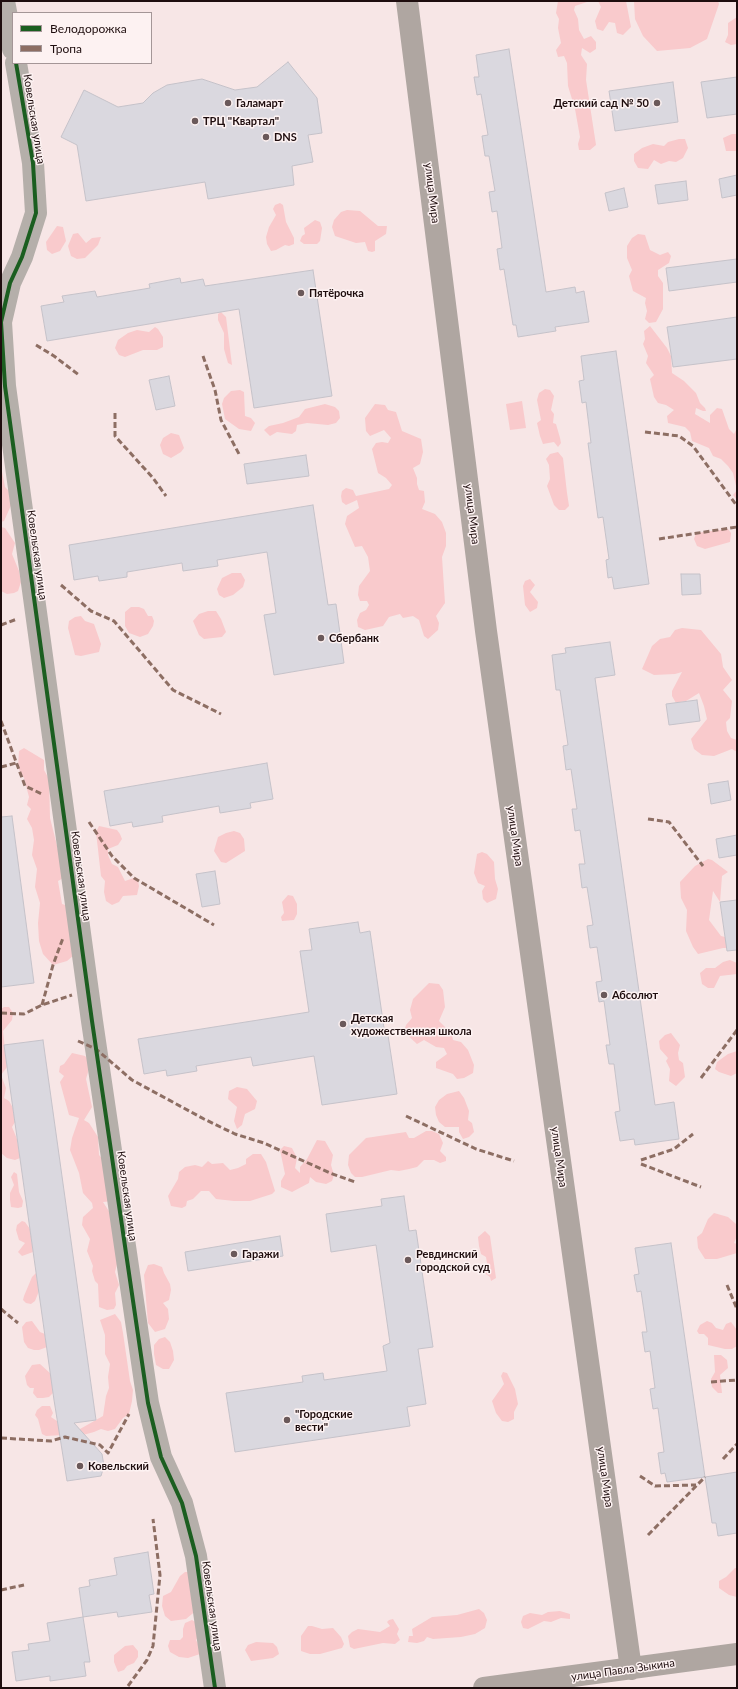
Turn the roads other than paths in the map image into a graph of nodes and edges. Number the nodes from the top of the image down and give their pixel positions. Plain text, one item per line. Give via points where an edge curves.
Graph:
1 (4, 1) edge
2 (408, 1) edge
3 (12, 44) edge
4 (16, 64) edge
5 (737, 1654) edge
6 (631, 1669) junction
7 (215, 1688) edge
8 (484, 1688) edge

1 - 3 street
2 - 6 main road, улица Мира via 486,631
4 - 7 street, Ковельская улица via 33,163 36,213 10,283 1,322 5,386 92,1020 148,1404 161,1456 182,1503 196,1556
5 - 6 main road, улица Павла Зыкина
6 - 8 main road, улица Павла Зыкина

